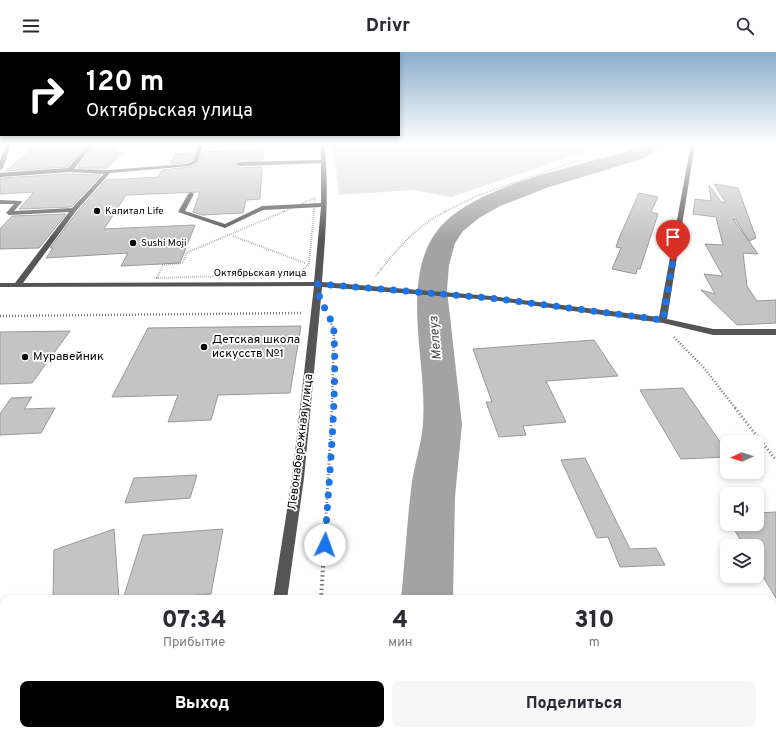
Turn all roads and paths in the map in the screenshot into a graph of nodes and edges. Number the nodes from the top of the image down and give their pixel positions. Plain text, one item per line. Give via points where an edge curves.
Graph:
1 (105, 176) edge
2 (324, 176) edge
3 (540, 176) edge
4 (688, 176) edge
5 (191, 194) dead end
6 (315, 198) dead end
7 (0, 202) edge
8 (324, 205) junction
9 (296, 206) junction
10 (74, 210) junction
11 (222, 232) dead end
12 (228, 235) junction
13 (374, 278) dead end
14 (0, 285) edge
15 (17, 285) junction
16 (318, 288) junction
17 (315, 312) junction
18 (0, 316) edge
19 (663, 320) junction
20 (776, 332) edge
21 (673, 336) dead end
22 (776, 460) edge
23 (281, 595) edge
24 (322, 595) edge

1 - 10 street
2 - 8 street, Левонабережная улица
3 - 13 path via 482,194 422,225 395,250
4 - 19 street
5 - 9 street via 181,212 224,226 262,208
6 - 9 path
7 - 10 street via 19,202 8,213
8 - 9 street
8 - 16 street, Левонабережная улица
9 - 12 path
10 - 15 street
11 - 12 path
12 - 12 path via 186,253 182,263 163,265 157,278 291,274 303,270 309,264
14 - 15 street, Октябрьская улица
15 - 16 street, Октябрьская улица
16 - 17 street, Левонабережная улица
16 - 19 street, Октябрьская улица via 375,288 491,298
16 - 24 path via 334,330 334,378
17 - 18 path
17 - 23 street, Левонабережная улица via 298,478
19 - 20 street, Октябрьская улица via 713,332
21 - 22 path via 704,368

